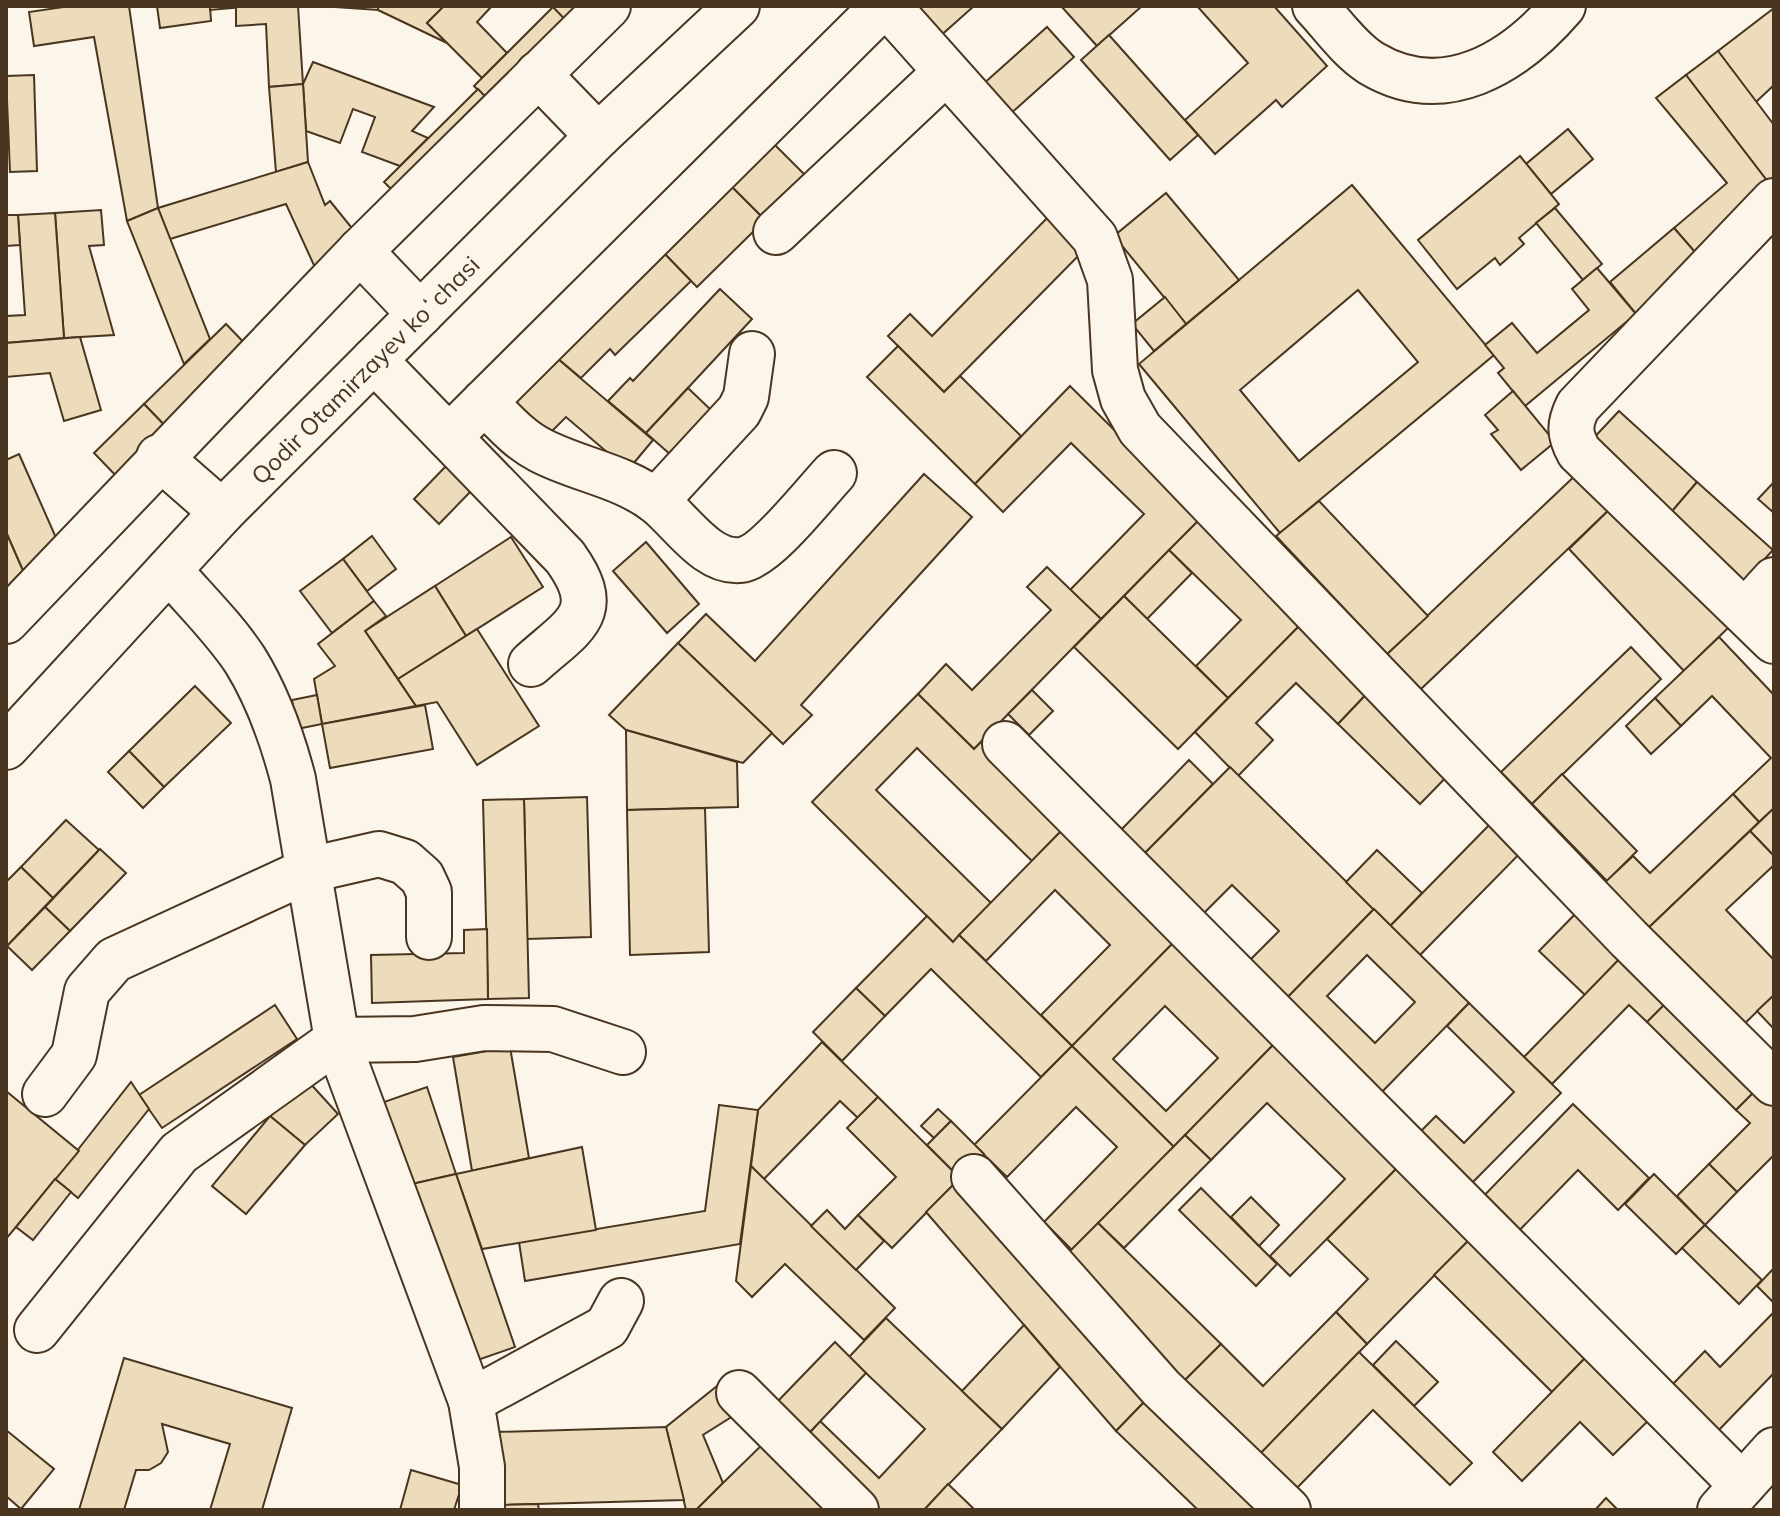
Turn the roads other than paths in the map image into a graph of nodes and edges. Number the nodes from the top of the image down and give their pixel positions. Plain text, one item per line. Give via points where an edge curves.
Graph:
1 (608, 6) edge
2 (737, 6) edge
3 (885, 6) edge
4 (1315, 6) edge
5 (1563, 6) edge
6 (946, 72) junction
7 (538, 74) junction
8 (598, 136) junction
9 (1774, 201) edge
10 (776, 232) dead end
11 (360, 251) junction
12 (420, 314) junction
13 (752, 354) dead end
14 (374, 360) junction
15 (484, 402) junction
16 (449, 437) junction
17 (159, 457) junction
18 (834, 473) dead end
19 (656, 501) junction
20 (222, 512) junction
21 (169, 570) junction
22 (1774, 580) edge
23 (6, 621) edge
24 (1759, 626) edge
25 (531, 664) dead end
26 (1005, 744) dead end
27 (6, 747) edge
28 (309, 870) junction
29 (429, 937) dead end
30 (337, 1040) junction
31 (623, 1052) dead end
32 (1774, 1083) edge
33 (45, 1094) dead end
34 (974, 1177) dead end
35 (621, 1301) dead end
36 (37, 1330) dead end
37 (739, 1393) dead end
38 (471, 1401) junction
39 (1774, 1450) edge
40 (1731, 1498) edge
41 (482, 1510) edge
42 (856, 1510) edge
43 (1288, 1510) edge

1 - 7 street
2 - 8 street, Qodir Otamirzayev koʻchasi
3 - 6 street
3 - 15 street
4 - 5 street via 1369,62 1401,77 1433,82 1476,74 1515,50
6 - 10 street
6 - 32 street via 1095,238 1110,280 1115,370 1140,429
7 - 8 street
7 - 11 street
8 - 12 street, Qodir Otamirzayev koʻchasi
9 - 24 street via 1578,406 1570,421 1579,452
11 - 12 street
11 - 17 street
12 - 14 street, Qodir Otamirzayev koʻchasi
13 - 19 street via 739,411
14 - 16 street
14 - 20 street, Qodir Otamirzayev koʻchasi
15 - 16 street
15 - 19 street via 537,449 599,471
16 - 25 street via 565,557 583,583 584,606 577,623
17 - 20 street
17 - 23 street
18 - 19 street via 761,550 745,559 715,554
20 - 21 street, Qodir Otamirzayev koʻchasi
21 - 27 street, Qodir Otamirzayev koʻchasi
21 - 28 street via 243,657 266,697 293,779
22 - 24 street
26 - 40 street
28 - 29 street via 379,854 405,862 429,892
28 - 30 street
28 - 33 street via 114,960 87,991 74,1055
30 - 31 street via 415,1039 484,1028 553,1029
30 - 36 street via 179,1153
30 - 38 street
34 - 43 street via 1161,1388
35 - 38 street via 607,1327
37 - 42 street
38 - 41 street via 482,1467
39 - 40 street

